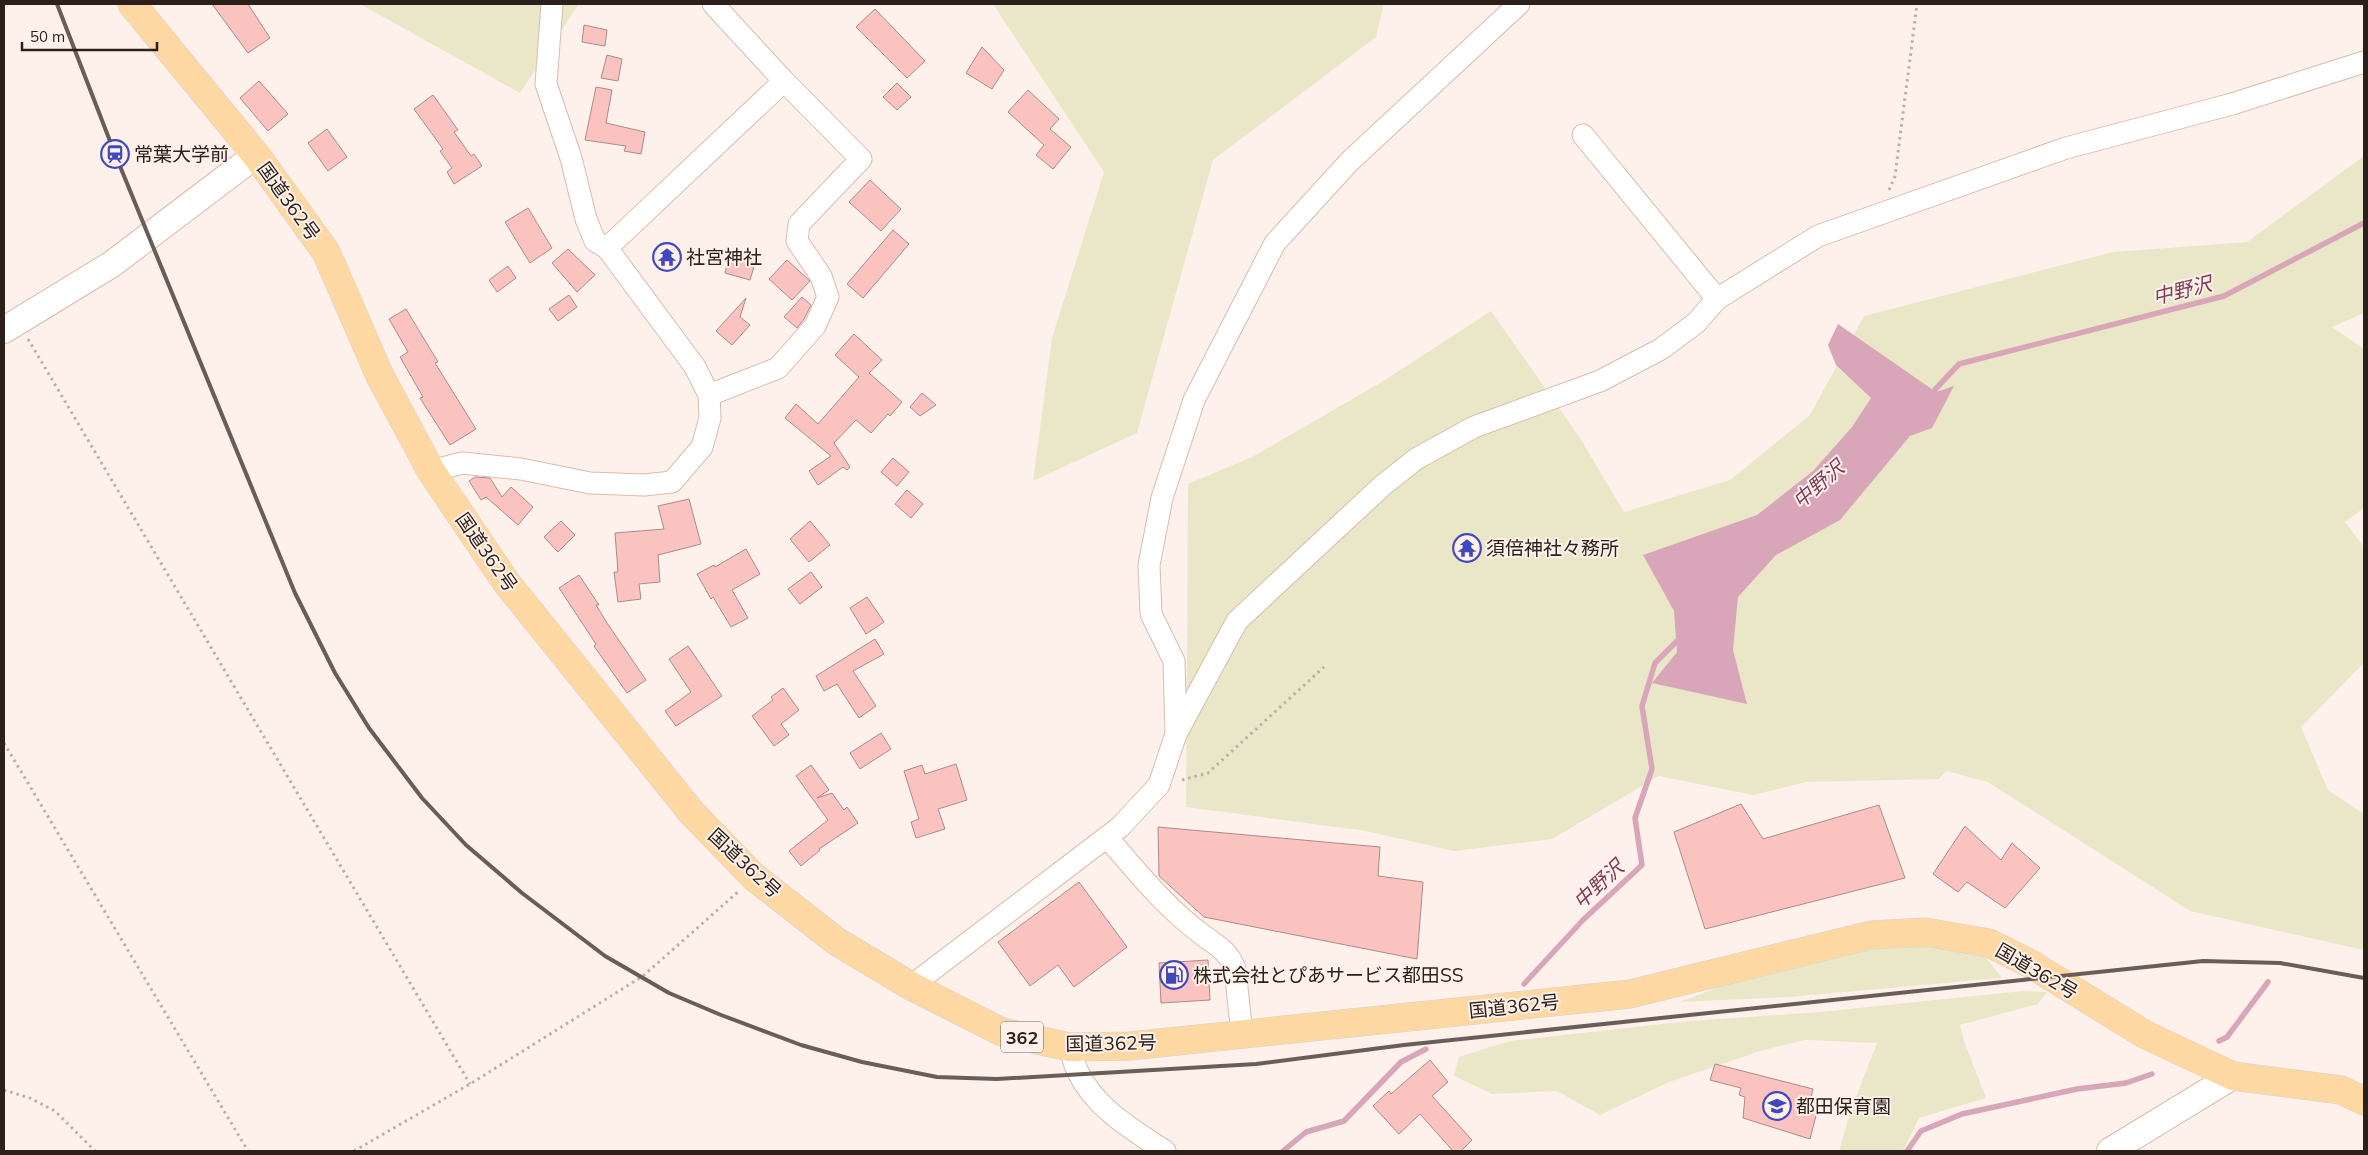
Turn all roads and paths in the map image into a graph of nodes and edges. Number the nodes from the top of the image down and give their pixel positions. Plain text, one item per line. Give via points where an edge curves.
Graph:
1 (132, 4) edge
2 (552, 4) edge
3 (713, 4) edge
4 (1519, 4) edge
5 (1917, 4) edge
6 (2364, 62) edge
7 (784, 81) junction
8 (1583, 135) dead end
9 (256, 155) junction
10 (1877, 217) junction
11 (606, 248) junction
12 (1717, 299) junction
13 (11, 326) edge
14 (709, 395) junction
15 (431, 471) junction
16 (1324, 667) dead end
17 (1176, 734) junction
18 (4, 744) edge
19 (1159, 786) junction
20 (1107, 837) junction
21 (754, 877) junction
22 (911, 986) junction
23 (1242, 1035) junction
24 (1069, 1046) junction
25 (2233, 1076) junction
26 (470, 1084) junction
27 (4, 1090) edge
28 (2364, 1101) edge
29 (95, 1151) edge
30 (248, 1151) edge
31 (354, 1151) edge
32 (1165, 1151) edge
33 (2110, 1151) edge

1 - 9 highway, 国道362号 / 362
2 - 11 street via 546,84 571,158 586,219 595,241
3 - 7 street
4 - 17 street via 1350,161 1275,243 1194,400 1162,498 1149,565 1151,614 1174,660
5 - 10 path via 1895,176
6 - 10 street via 2232,104 2066,148
7 - 11 street
7 - 14 street via 861,159 799,224 797,241 821,276 828,297 815,326 778,368
8 - 12 street
9 - 13 street via 112,264
9 - 15 highway, 国道362号 / 362 via 326,252 380,376
10 - 12 street via 1818,236
11 - 14 street via 695,367
12 - 17 street via 1696,323 1661,349 1600,381 1474,427 1416,459 1382,486 1237,621
13 - 26 path
14 - 15 street via 710,418 702,447 672,482 590,483 521,469 462,463
15 - 21 highway, 国道362号 / 362 via 506,582 582,678 692,813
16 - 19 path via 1208,773
17 - 19 street
18 - 30 path
19 - 20 street
20 - 22 street
20 - 23 street via 1181,919 1224,949 1232,959
21 - 22 highway, 国道362号 / 362 via 836,940
21 - 26 path via 643,976
22 - 24 highway, 国道362号 / 362 via 1002,1032
23 - 24 highway, 国道362号 / 362 via 1130,1046
23 - 25 highway, 国道362号 / 362 via 1630,994 1871,935 1924,932 1989,943 2031,964 2144,1034
24 - 32 street via 1078,1073 1102,1106
25 - 28 highway, 国道362号 / 362 via 2341,1090
25 - 33 street
26 - 31 path
27 - 29 path via 56,1111

